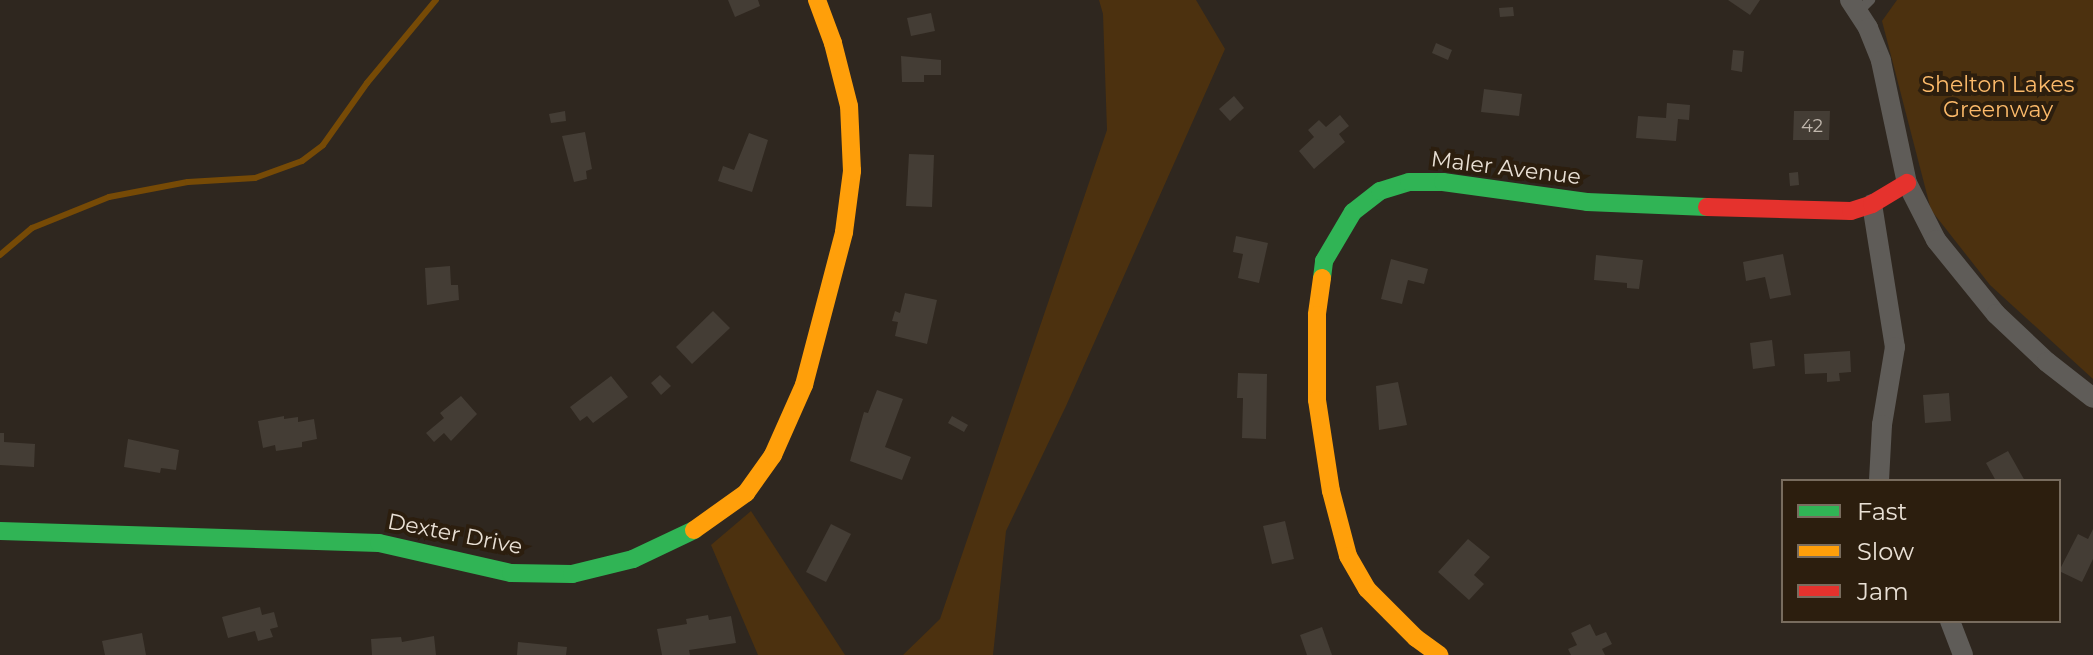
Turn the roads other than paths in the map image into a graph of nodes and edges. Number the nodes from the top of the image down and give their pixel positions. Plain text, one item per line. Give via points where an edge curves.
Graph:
1 (817, 0) edge
2 (1860, 4) edge
3 (1907, 183) junction
4 (1872, 204) junction
5 (2093, 398) edge
6 (1879, 479) edge
7 (0, 531) edge
8 (1951, 623) edge
9 (1439, 655) edge
10 (1963, 655) edge

1 - 7 street, Dexter Drive via 849,106 852,171 844,232 804,385 773,455 746,493 713,518 633,559 572,574 511,573 379,543
2 - 3 street via 1881,61
3 - 4 street, Maler Avenue
3 - 5 street via 1936,240 1961,274 2025,342
4 - 6 street via 1895,347
4 - 9 street, Maler Avenue via 1851,211 1740,210 1587,202 1409,182 1380,191 1353,212 1324,261 1317,315 1317,400 1331,491 1348,556 1367,589
8 - 10 street

